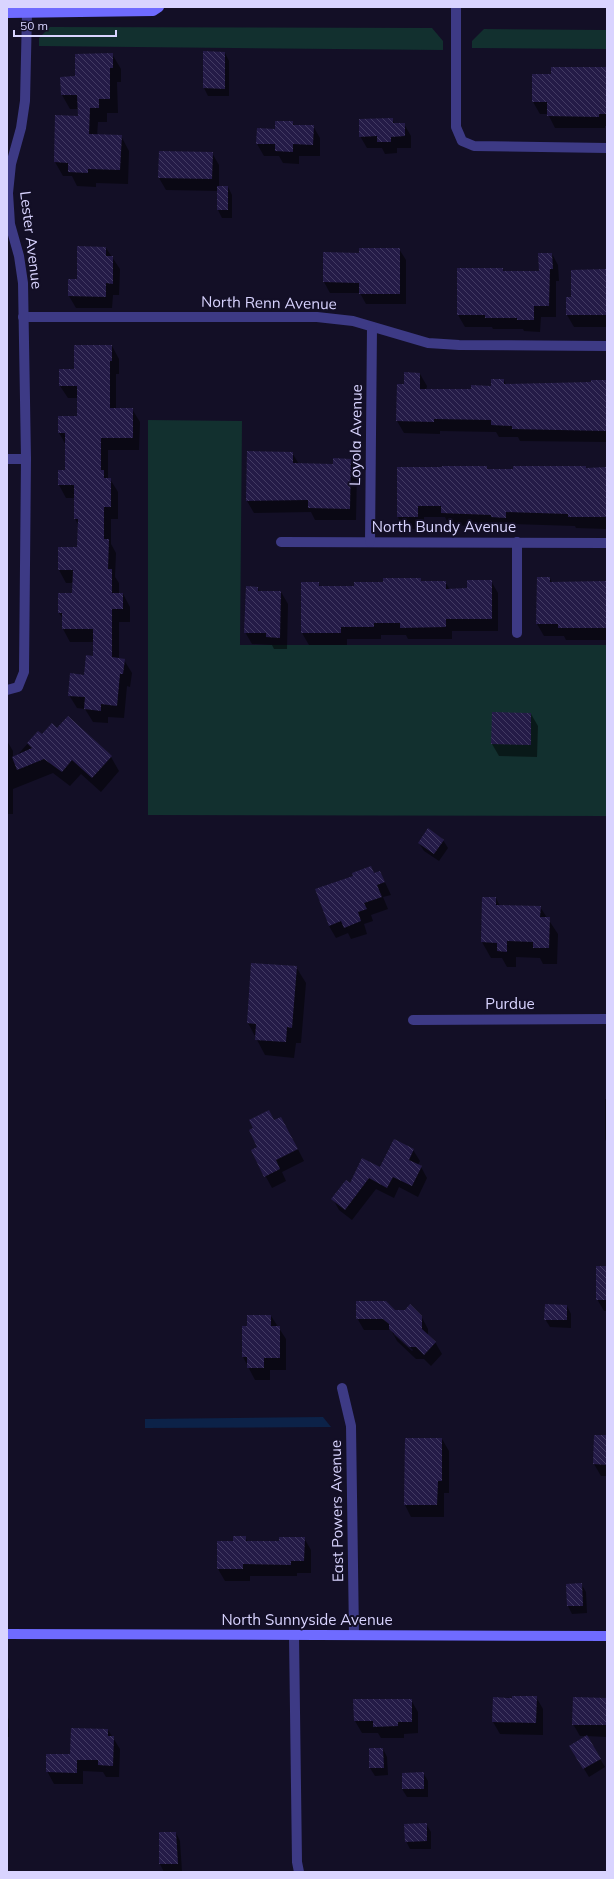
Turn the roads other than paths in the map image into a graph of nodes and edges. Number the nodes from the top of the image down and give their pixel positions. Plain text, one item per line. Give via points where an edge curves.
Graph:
1 (159, 7) edge
2 (456, 7) edge
3 (7, 13) edge
4 (27, 13) junction
5 (607, 148) edge
6 (23, 317) junction
7 (372, 327) junction
8 (607, 346) edge
9 (7, 459) edge
10 (26, 459) junction
11 (281, 542) dead end
12 (370, 542) junction
13 (517, 542) junction
14 (607, 543) edge
15 (517, 633) dead end
16 (7, 690) edge
17 (607, 1019) edge
18 (414, 1020) dead end
19 (342, 1388) dead end
20 (7, 1634) edge
21 (294, 1635) junction
22 (354, 1635) junction
23 (607, 1636) edge
24 (299, 1872) edge

1 - 4 main road via 153,11
2 - 5 street via 456,127 462,141 474,146
3 - 4 main road
4 - 6 street, Lester Avenue via 25,101 11,164 8,193 10,224 23,283
6 - 7 street, North Renn Avenue via 311,317 353,321
6 - 10 street, Lester Avenue
7 - 8 street, North Renn Avenue via 428,343
7 - 12 street, Loyola Avenue
9 - 10 street
10 - 16 street, Lester Avenue via 24,672 18,687
11 - 12 street, North Bundy Avenue
12 - 13 street, North Bundy Avenue
13 - 14 street, North Bundy Avenue
13 - 15 street
17 - 18 street, Purdue
19 - 22 street, East Powers Avenue via 351,1426
20 - 21 main road, North Sunnyside Avenue
21 - 22 main road, North Sunnyside Avenue
21 - 24 street
22 - 23 main road, North Sunnyside Avenue

